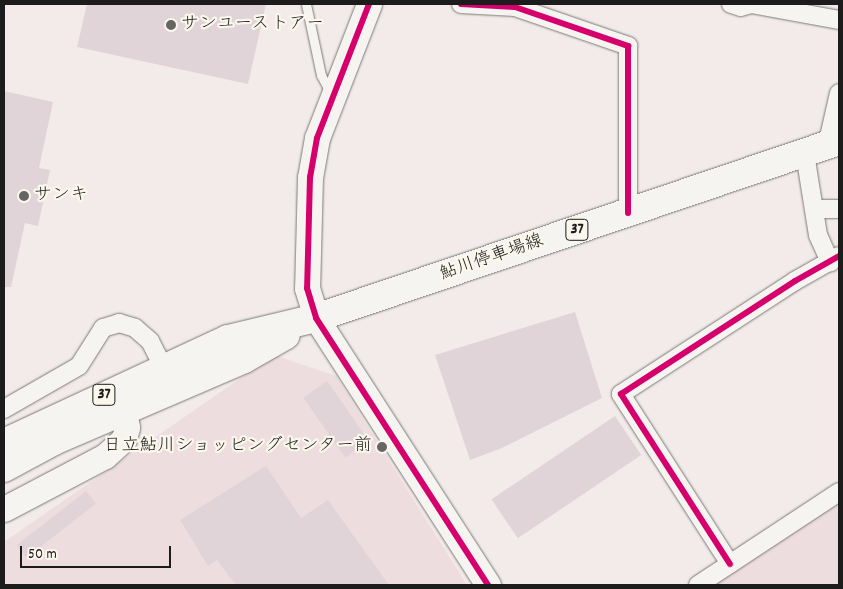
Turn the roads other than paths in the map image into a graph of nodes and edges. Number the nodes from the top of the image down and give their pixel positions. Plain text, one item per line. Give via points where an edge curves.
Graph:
1 (306, 4) edge
2 (369, 4) edge
3 (461, 4) edge
4 (731, 4) edge
5 (839, 20) edge
6 (839, 93) edge
7 (332, 95) junction
8 (824, 147) edge
9 (816, 209) junction
10 (839, 209) edge
11 (628, 213) junction
12 (834, 259) edge
13 (316, 318) junction
14 (164, 368) junction
15 (4, 409) edge
16 (124, 411) junction
17 (4, 443) edge
18 (4, 468) edge
19 (839, 492) edge
20 (4, 510) edge
21 (730, 564) junction
22 (488, 585) edge
23 (698, 585) edge

1 - 7 lane via 322,75
2 - 7 street
3 - 11 street via 514,7 628,46
4 - 5 street via 742,7 751,4
6 - 8 street
7 - 13 street via 317,138 310,185 305,266 306,288
8 - 9 street
8 - 11 main road, 鮎川停車場線 / 37
9 - 10 street
9 - 12 street via 818,235
11 - 13 main road, 鮎川停車場線 / 37
12 - 21 street via 621,394
13 - 14 main road, 鮎川停車場線 / 37 via 228,340
13 - 16 main road, 鮎川停車場線 / 37 via 244,358
13 - 22 street
14 - 15 street via 150,341 135,328 119,323 103,328 79,366
14 - 17 main road, 鮎川停車場線 / 37
16 - 18 main road, 鮎川停車場線 / 37
16 - 20 street via 127,427 124,439 105,456
19 - 21 street
21 - 23 street

